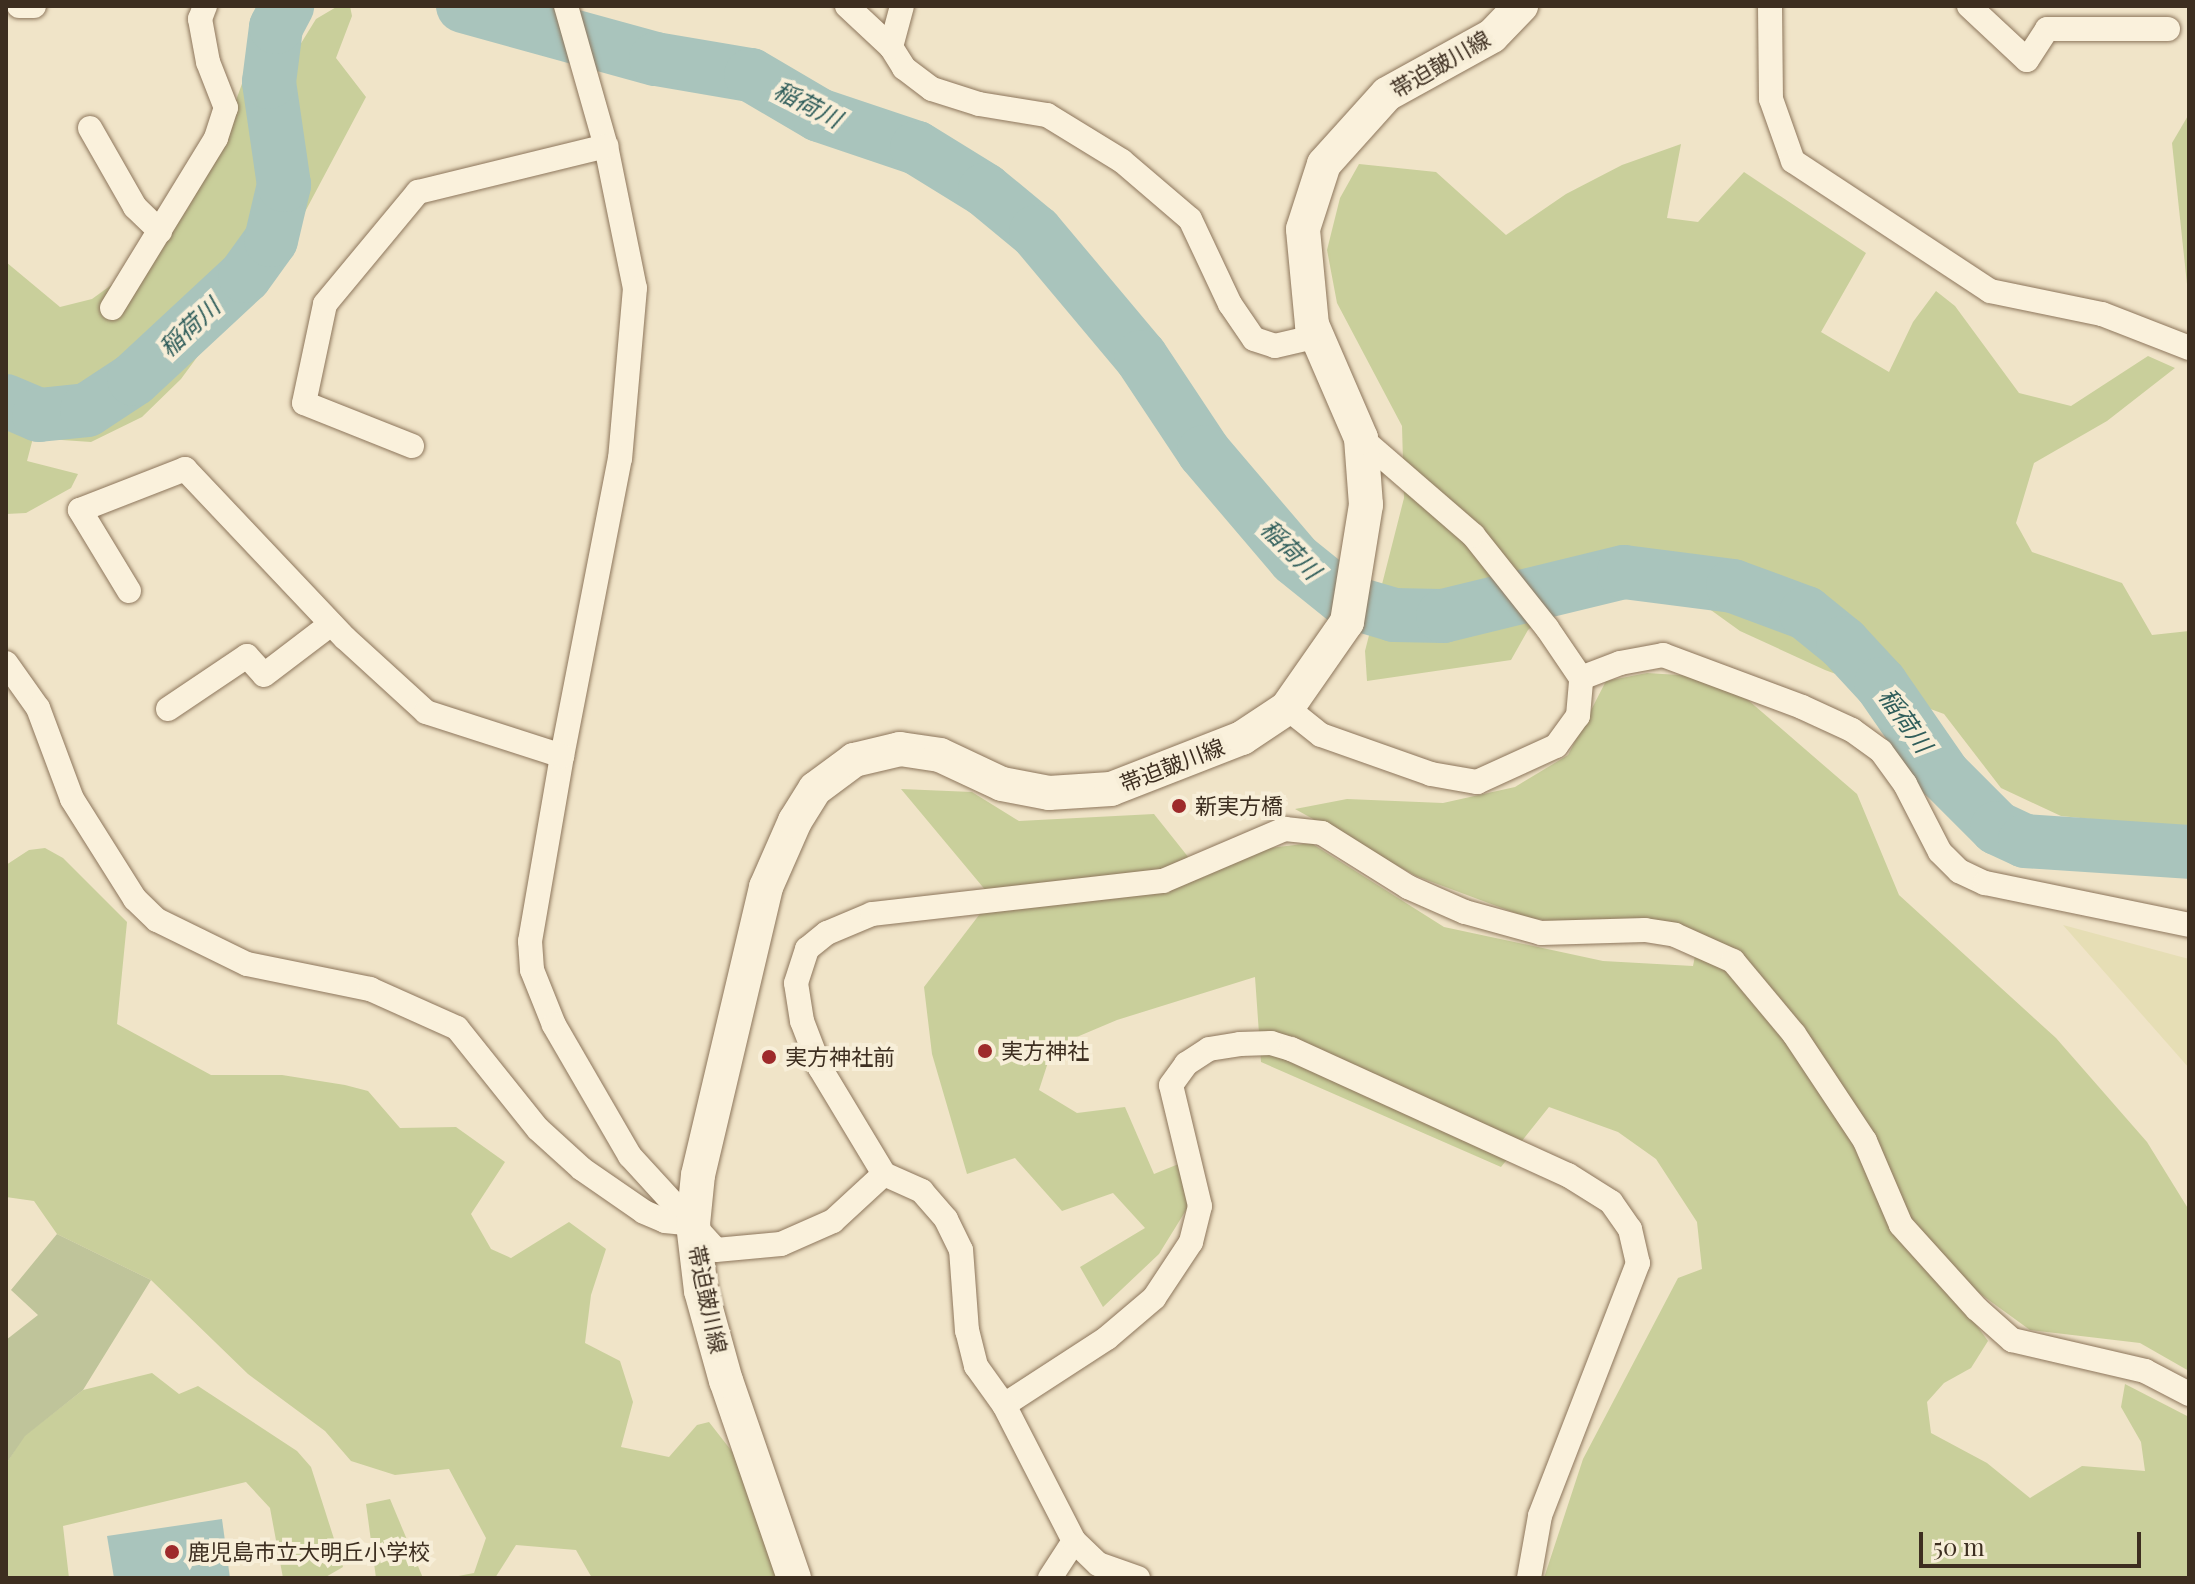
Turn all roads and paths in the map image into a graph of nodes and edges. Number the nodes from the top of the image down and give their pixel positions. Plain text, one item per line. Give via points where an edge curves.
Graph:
1 (19, 6) edge
2 (34, 6) edge
3 (205, 6) edge
4 (566, 6) edge
5 (847, 6) edge
6 (902, 6) edge
7 (1521, 6) edge
8 (1770, 6) edge
9 (1969, 6) edge
10 (2168, 29) dead end
11 (891, 47) junction
12 (90, 128) dead end
13 (606, 146) junction
14 (160, 231) junction
15 (112, 308) dead end
16 (1318, 336) junction
17 (2189, 348) edge
18 (1361, 438) junction
19 (412, 446) dead end
20 (129, 591) dead end
21 (331, 624) junction
22 (6, 663) edge
23 (1581, 678) junction
24 (1287, 708) junction
25 (168, 709) dead end
26 (562, 756) junction
27 (2189, 925) edge
28 (884, 1174) junction
29 (693, 1224) junction
30 (2189, 1394) edge
31 (1004, 1405) junction
32 (1074, 1541) junction
33 (794, 1578) edge
34 (1050, 1578) edge
35 (1138, 1578) edge
36 (1529, 1578) edge

1 - 2 street
3 - 14 street via 200,19 208,62 226,108 216,138
4 - 13 street
5 - 11 street
6 - 11 street
7 - 16 street, 帯迫皷川線 via 1492,36 1387,94 1324,164 1303,229
8 - 17 street via 1771,99 1793,161 1990,291 2102,314
9 - 10 street via 2027,60 2047,29
11 - 16 street via 904,68 932,89 979,104 1047,115 1122,161 1190,219 1230,304 1254,339 1275,346
12 - 14 street via 135,207
13 - 19 street via 418,192 325,304 304,403
13 - 26 street via 635,288 620,458
14 - 15 street
16 - 18 street, 帯迫皷川線
18 - 23 street via 1473,535
18 - 24 street, 帯迫皷川線 via 1366,505 1347,622
20 - 21 street via 80,510 185,469
21 - 25 street via 264,675 247,656
21 - 26 street via 426,712
22 - 29 street via 38,708 72,799 135,899 157,920 247,964 370,989 457,1028 538,1129 582,1169 644,1212
23 - 24 street via 1578,716 1556,746 1477,782 1431,774 1321,735
23 - 27 street via 1663,655 1802,707 1852,730 1881,751 1905,784 1940,852 1959,871 1985,883
24 - 29 street, 帯迫皷川線 via 1242,738 1111,789 1049,793 1002,784 940,755 900,749 854,760 815,789 766,887 698,1175
26 - 29 street via 530,941 532,970 554,1025 630,1156
28 - 29 street via 833,1221 781,1244 716,1250
28 - 30 street via 820,1068 802,1021 796,983 807,949 827,933 872,914 1163,881 1285,829 1322,833 1408,887 1465,912 1541,933 1645,930 1675,935 1733,961 1831,1085 1865,1141 1901,1225 1977,1309 2012,1340 2145,1371
28 - 31 street via 922,1191 946,1219 961,1250 967,1331 976,1366
29 - 33 street, 帯迫皷川線 via 701,1291 726,1381
31 - 32 street
31 - 36 street via 1107,1338 1154,1298 1191,1242 1200,1206 1171,1085 1186,1064 1225,1046 1271,1043 1291,1049 1568,1175 1611,1202 1630,1229 1638,1263 1540,1516
32 - 34 street
32 - 35 street via 1098,1564

